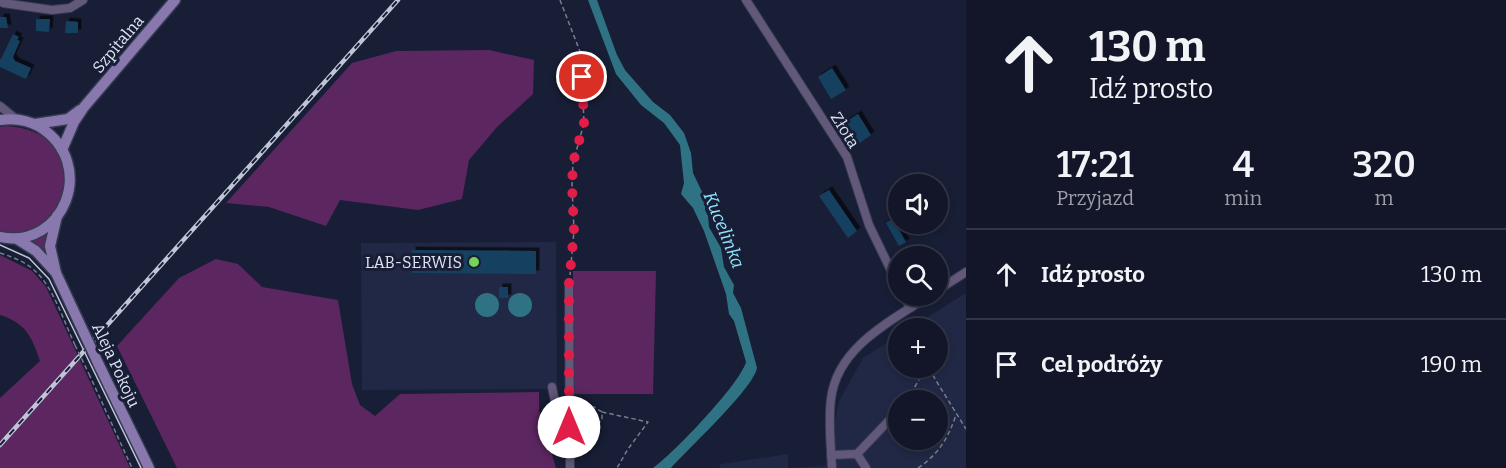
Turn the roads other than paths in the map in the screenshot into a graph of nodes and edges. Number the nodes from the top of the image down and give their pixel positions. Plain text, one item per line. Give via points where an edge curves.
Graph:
1 (1, 0) edge
2 (83, 0) edge
3 (175, 0) edge
4 (746, 0) edge
5 (0, 106) edge
6 (84, 107) junction
7 (16, 119) junction
8 (0, 120) edge
9 (35, 124) junction
10 (62, 150) junction
11 (57, 216) junction
12 (0, 237) edge
13 (17, 239) junction
14 (888, 264) edge
15 (966, 272) edge
16 (56, 273) junction
17 (569, 284) road end
18 (948, 284) edge
19 (913, 306) edge
20 (910, 308) joint
21 (552, 387) dead end
22 (888, 421) edge
23 (570, 445) junction
24 (857, 454) junction
25 (831, 455) junction
26 (149, 468) edge
27 (570, 468) edge
28 (832, 468) edge
29 (866, 468) edge

1 - 2 street via 52,10 70,8
3 - 6 street, Szpitalna
4 - 14 street, Złota via 847,157 869,225
5 - 7 street
6 - 9 street, Szpitalna via 68,119
6 - 10 street, Szpitalna
7 - 8 street
7 - 9 street
9 - 10 street via 55,139
10 - 11 street, Aleja Pokoju via 71,178 67,201
11 - 13 street via 36,233
11 - 16 street, Aleja Pokoju via 50,246
12 - 13 street
13 - 16 street, Aleja Pokoju via 36,251
15 - 18 street
16 - 26 street, Aleja Pokoju, bridge
17 - 23 street
19 - 20 street
20 - 25 street via 880,326 841,370 831,399
21 - 23 street via 559,421
22 - 24 street
23 - 27 street
24 - 25 street
24 - 29 street
25 - 28 street

